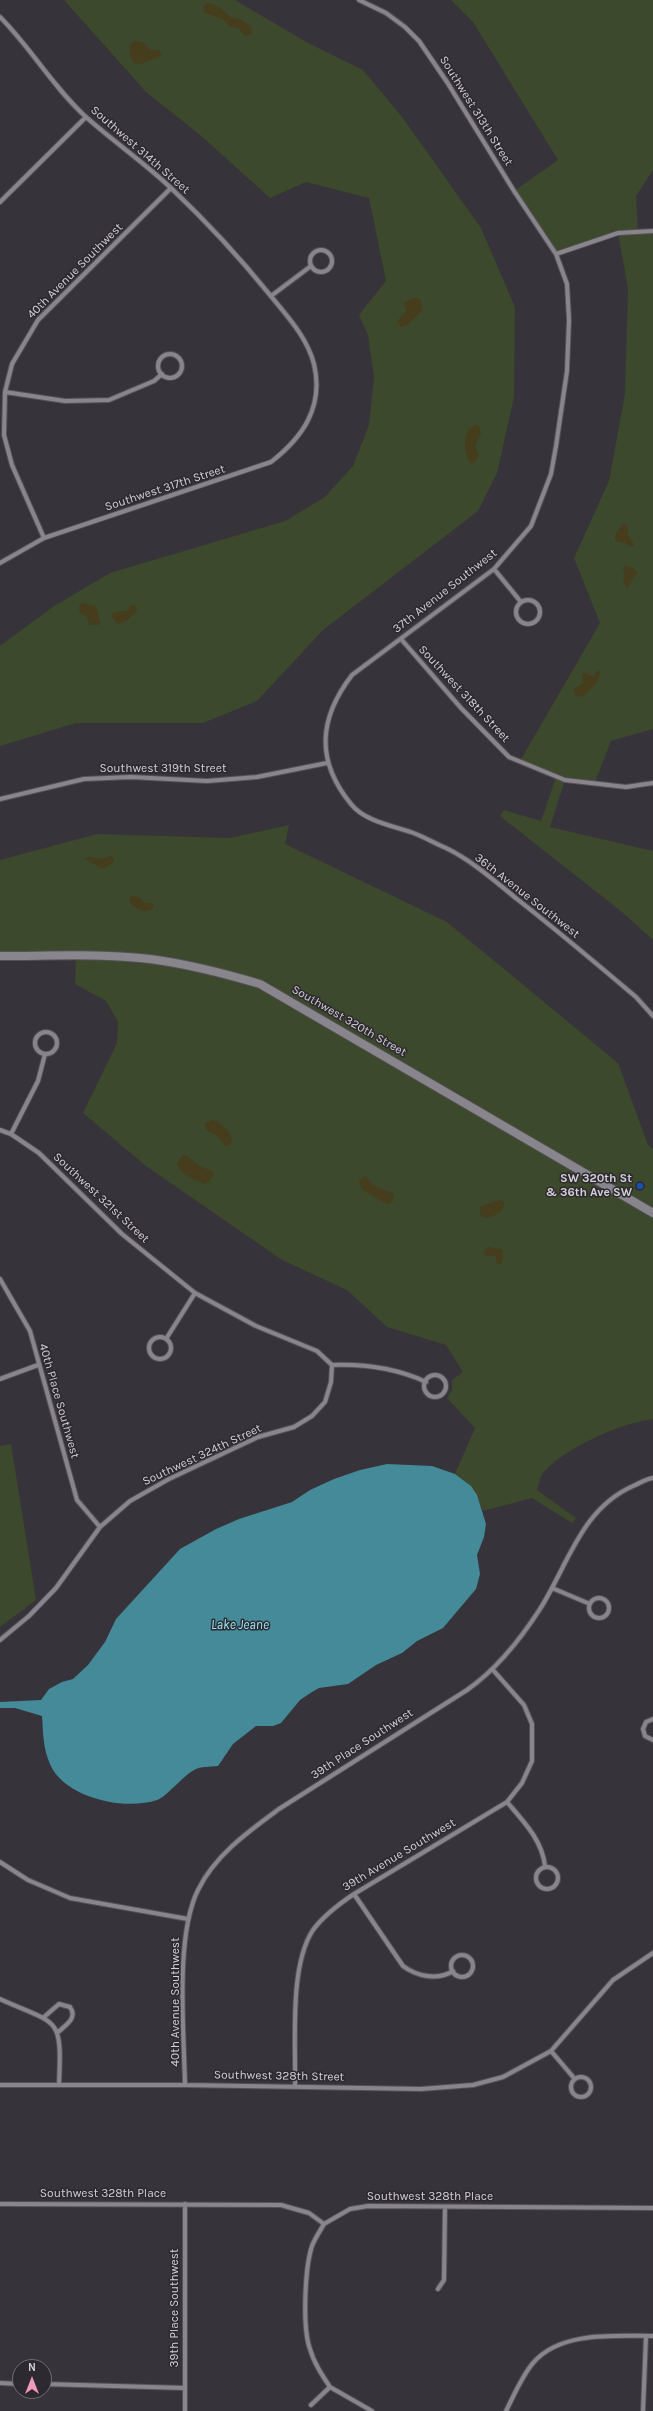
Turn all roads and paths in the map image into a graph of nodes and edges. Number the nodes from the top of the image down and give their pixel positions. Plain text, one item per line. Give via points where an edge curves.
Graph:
1 (359, 0) edge
2 (0, 17) edge
3 (86, 117) junction
4 (171, 188) junction
5 (0, 202) edge
6 (653, 232) edge
7 (556, 254) junction
8 (311, 266) junction
9 (271, 296) junction
10 (162, 374) junction
11 (5, 392) junction
12 (44, 538) junction
13 (0, 562) edge
14 (494, 569) junction
15 (521, 602) junction
16 (401, 639) junction
17 (327, 763) junction
18 (653, 783) edge
19 (0, 799) edge
20 (0, 956) edge
21 (653, 1016) edge
22 (45, 1054) junction
23 (0, 1130) edge
24 (11, 1134) junction
25 (653, 1213) edge
26 (0, 1279) edge
27 (195, 1293) junction
28 (166, 1339) junction
29 (38, 1365) junction
30 (332, 1365) junction
31 (0, 1379) edge
32 (426, 1382) junction
33 (653, 1478) edge
34 (100, 1527) junction
35 (552, 1588) junction
36 (590, 1604) junction
37 (0, 1640) edge
38 (493, 1670) junction
39 (653, 1719) edge
40 (653, 1740) edge
41 (507, 1802) junction
42 (0, 1862) edge
43 (545, 1866) junction
44 (354, 1894) junction
45 (188, 1919) junction
46 (653, 1953) edge
47 (453, 1971) junction
48 (0, 1998) edge
49 (44, 2017) junction
50 (58, 2032) junction
51 (551, 2051) junction
52 (574, 2078) junction
53 (0, 2085) edge
54 (59, 2085) junction
55 (185, 2085) junction
56 (295, 2086) junction
57 (0, 2204) edge
58 (184, 2204) junction
59 (445, 2207) junction
60 (653, 2208) edge
61 (324, 2224) junction
62 (438, 2289) dead end
63 (646, 2336) junction
64 (653, 2336) edge
65 (0, 2383) edge
66 (12, 2384) edge
67 (52, 2384) edge
68 (330, 2387) junction
69 (185, 2388) junction
70 (312, 2406) dead end
71 (185, 2411) edge
72 (372, 2411) edge
73 (506, 2411) edge
74 (643, 2411) edge

1 - 7 street, Southwest 313th Street via 386,14 419,41
2 - 3 street, Southwest 314th Street via 63,94
3 - 4 street, Southwest 314th Street
3 - 5 street
4 - 9 street, Southwest 314th Street
4 - 11 street, 40th Avenue Southwest via 38,320 12,364
6 - 7 street via 618,233
7 - 14 street, 37th Avenue Southwest via 567,284 569,320 565,384 551,474 531,526
8 - 8 street via 319,272 326,271 332,262 330,255 324,251 314,253 310,259
8 - 9 street
9 - 12 street, Southwest 317th Street via 294,324 308,347 314,364 313,406 302,433 288,448 271,462
10 - 10 street via 168,377 178,374 181,364 178,357 170,354 163,356 158,367
10 - 11 street via 154,381 109,400 65,401
11 - 12 street, 40th Avenue Southwest via 4,435 12,465
12 - 13 street, Southwest 317th Street
14 - 15 street
14 - 16 street, 37th Avenue Southwest
15 - 15 street via 517,609 518,616 523,622 534,622 540,613 538,605 532,600
16 - 17 street, 37th Avenue Southwest via 352,675 338,692 330,712 325,737
16 - 18 street, Southwest 318th Street via 461,708 509,756 565,780 626,787
17 - 19 street, Southwest 319th Street via 257,777 207,781 131,777 84,779
17 - 21 street, 36th Avenue Southwest via 352,805 365,815 450,850 493,880 636,998
20 - 25 main road, Southwest 320th Street via 112,956 149,959 200,967 260,984
22 - 22 street via 55,1050 58,1042 55,1035 48,1032 40,1033 36,1039 36,1047
22 - 24 street via 38,1081
23 - 24 street, Southwest 321st Street
24 - 27 street, Southwest 321st Street via 38,1154 122,1234
26 - 29 street, 40th Place Southwest via 30,1332
27 - 28 street
27 - 30 street, Southwest 321st Street via 256,1326 317,1351
28 - 28 street via 155,1339 150,1344 150,1352 154,1358 168,1356 171,1349
29 - 31 street
29 - 34 street, 40th Place Southwest via 77,1500
30 - 32 street via 362,1364
30 - 34 street, Southwest 324th Street via 331,1382 325,1402 312,1416 294,1427 258,1437 169,1480 130,1501
32 - 32 street via 427,1392 433,1396 440,1396 445,1391 446,1383 442,1377 431,1376
33 - 35 street, 39th Place Southwest via 625,1489 602,1506 584,1527
34 - 37 street, Southwest 324th Street via 56,1588 29,1616
35 - 36 street
35 - 38 street, 39th Place Southwest via 528,1626
36 - 36 street via 590,1611 595,1616 602,1616 608,1611 608,1604 602,1599 595,1599
38 - 41 street, 39th Avenue Southwest via 524,1705 533,1730 530,1768 522,1784
38 - 45 street, 39th Place Southwest via 250,1830 223,1854 198,1889
39 - 40 street via 646,1722 643,1729 645,1736
41 - 43 street via 534,1835 542,1851
41 - 44 street, 39th Avenue Southwest
42 - 45 street via 28,1880 70,1898
43 - 43 street via 538,1870 536,1877 541,1887 548,1889 555,1885 558,1878 556,1871
44 - 47 street via 397,1960 406,1968 428,1976 447,1975
44 - 56 street, 39th Avenue Southwest via 322,1919 313,1930 303,1952 297,1980
45 - 55 street, 40th Avenue Southwest via 184,1947
46 - 51 street, Southwest 328th Street via 613,1980
47 - 47 street via 459,1976 469,1974 473,1967 471,1960 466,1956 458,1956 453,1961
48 - 49 street
49 - 50 street via 53,2023
49 - 50 street via 60,2004 70,2007 73,2013 71,2020
50 - 54 street via 61,2048
51 - 52 street
51 - 56 street, Southwest 328th Street via 503,2077 473,2085 421,2089
52 - 52 street via 571,2088 574,2095 588,2095 592,2088 590,2081 585,2076
53 - 54 street, Southwest 328th Street
54 - 55 street, Southwest 328th Street
55 - 56 street, Southwest 328th Street
57 - 58 street, Southwest 328th Place
58 - 61 street, Southwest 328th Place via 281,2205 309,2213
58 - 69 street, 39th Place Southwest
59 - 60 street, Southwest 328th Place
59 - 61 street, Southwest 328th Place via 368,2206 350,2209
59 - 62 street via 444,2280
61 - 68 street via 312,2244 309,2259 306,2279 307,2335 316,2364
63 - 64 street
63 - 73 street via 576,2339 558,2344 533,2363
63 - 74 street
65 - 66 street
67 - 69 street
68 - 70 street
68 - 72 street
69 - 71 street, 39th Place Southwest

